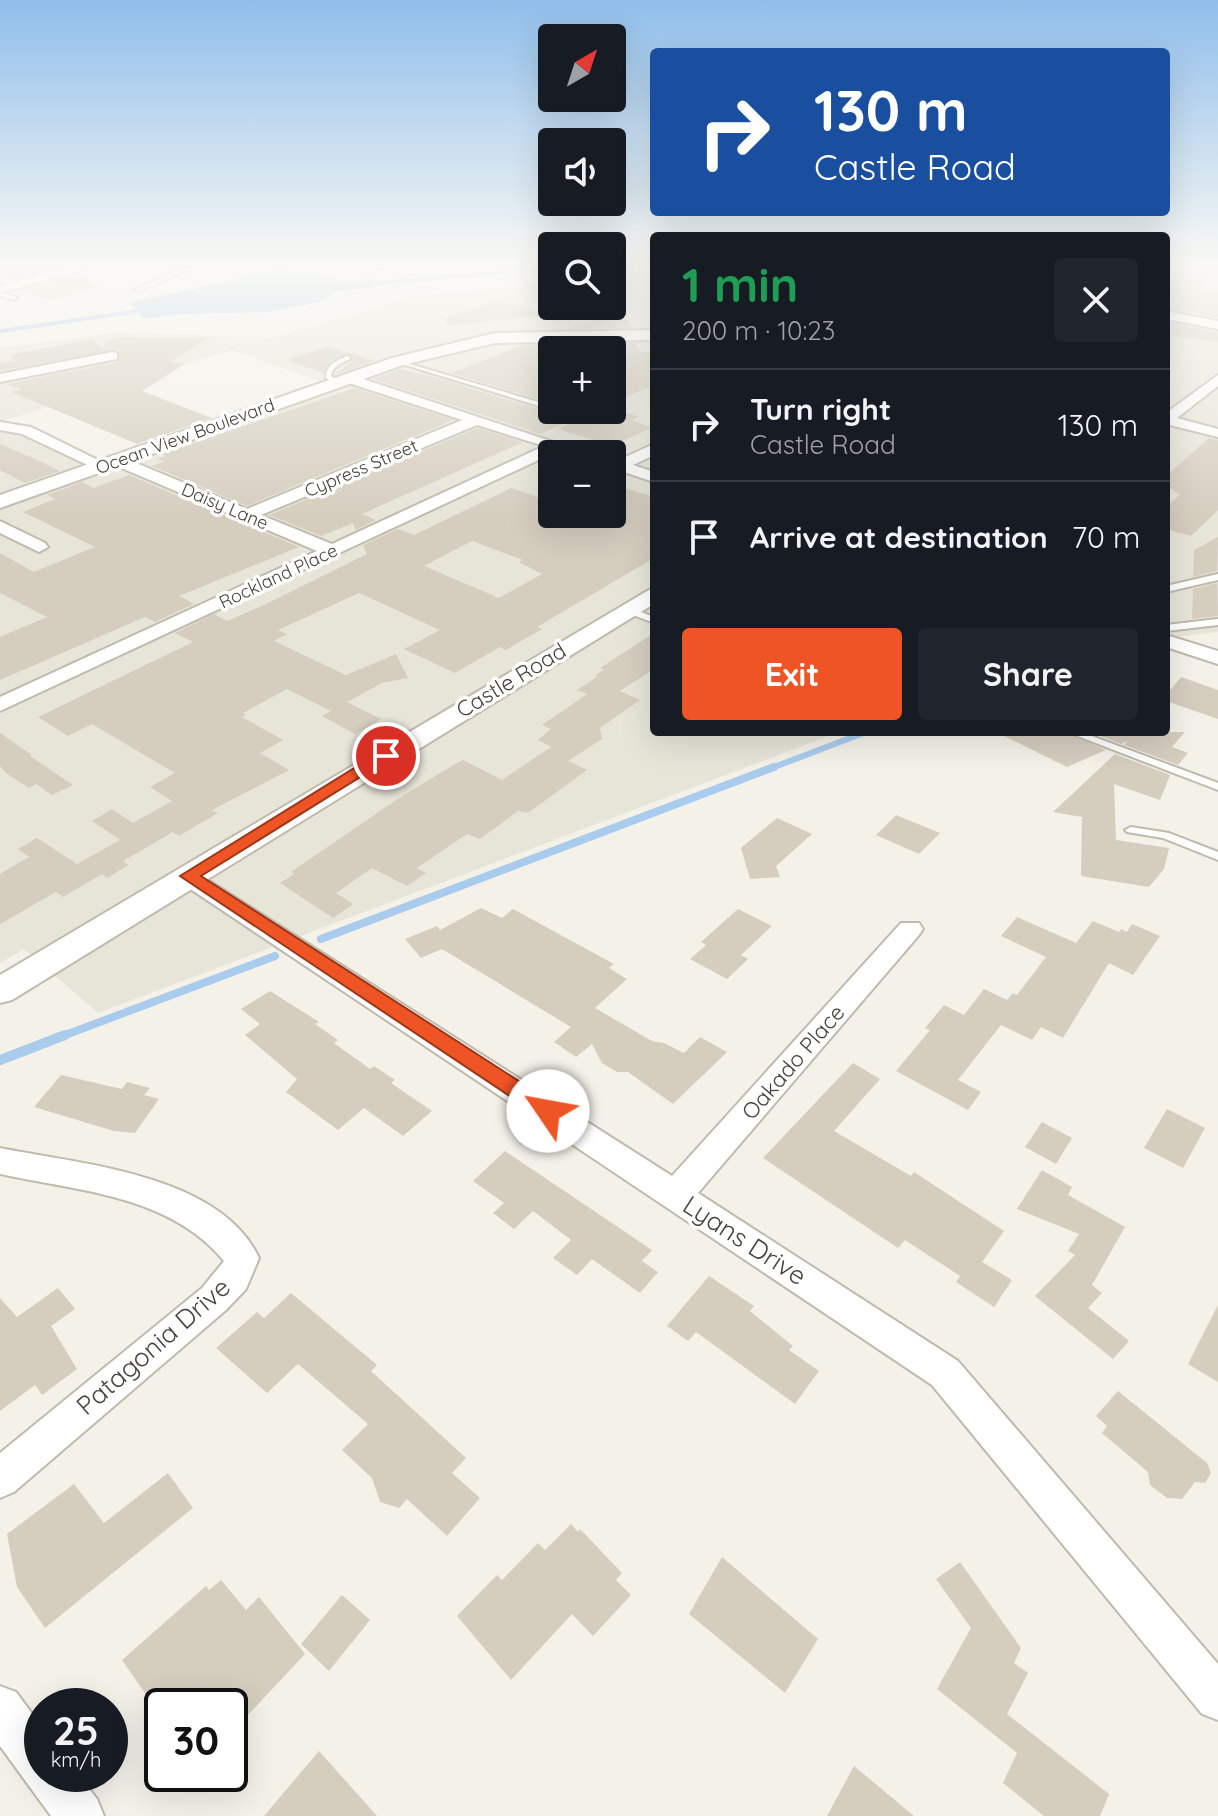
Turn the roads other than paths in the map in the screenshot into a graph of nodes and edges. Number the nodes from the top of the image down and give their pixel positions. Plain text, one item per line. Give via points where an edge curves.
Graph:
1 (454, 348) edge
2 (112, 356) dead end
3 (348, 358) dead end
4 (398, 361) junction
5 (0, 378) edge
6 (1218, 379) edge
7 (342, 380) junction
8 (538, 404) edge
9 (1170, 416) edge
10 (1170, 419) edge
11 (475, 420) junction
12 (0, 426) edge
13 (1218, 433) edge
14 (538, 440) edge
15 (650, 451) edge
16 (538, 455) edge
17 (626, 460) edge
18 (110, 463) junction
19 (626, 467) edge
20 (650, 476) edge
21 (0, 502) edge
22 (247, 515) junction
23 (0, 526) edge
24 (39, 547) dead end
25 (333, 551) junction
26 (1218, 577) edge
27 (1170, 588) edge
28 (641, 615) edge
29 (1218, 622) edge
30 (1170, 628) edge
31 (1170, 642) edge
32 (1218, 658) edge
33 (0, 705) edge
34 (1083, 736) edge
35 (1218, 787) edge
36 (1131, 830) dead end
37 (1218, 856) edge
38 (189, 876) junction
39 (910, 929) dead end
40 (0, 991) edge
41 (0, 1161) edge
42 (676, 1195) junction
43 (0, 1478) edge
44 (1218, 1698) edge
45 (0, 1708) edge
46 (24, 1741) edge
47 (62, 1792) edge
48 (80, 1816) edge

1 - 4 street, Ocean View Boulevard
2 - 5 street
3 - 7 lane via 328,372 328,377
4 - 7 street, Ocean View Boulevard
4 - 8 lane
6 - 9 street
7 - 11 street
7 - 18 street, Ocean View Boulevard
10 - 13 street
11 - 14 street
11 - 22 street, Cypress Street
12 - 18 street, Daisy Lane via 26,430
15 - 17 street
16 - 25 street, Rockland Place
18 - 21 street, Ocean View Boulevard
18 - 22 street, Daisy Lane
19 - 20 street
22 - 25 street, Daisy Lane
23 - 24 street
25 - 33 street, Rockland Place
26 - 27 lane
28 - 38 street, Castle Road
29 - 30 lane
31 - 32 street
34 - 35 lane
36 - 37 lane via 1165,835
38 - 40 street, Castle Road
38 - 42 street, Lyans Drive
39 - 42 street, Oakado Place
41 - 43 street, Patagonia Drive via 157,1194 198,1217 242,1258 234,1278 214,1299
42 - 44 street, Lyans Drive via 945,1373
45 - 46 street
47 - 48 street

